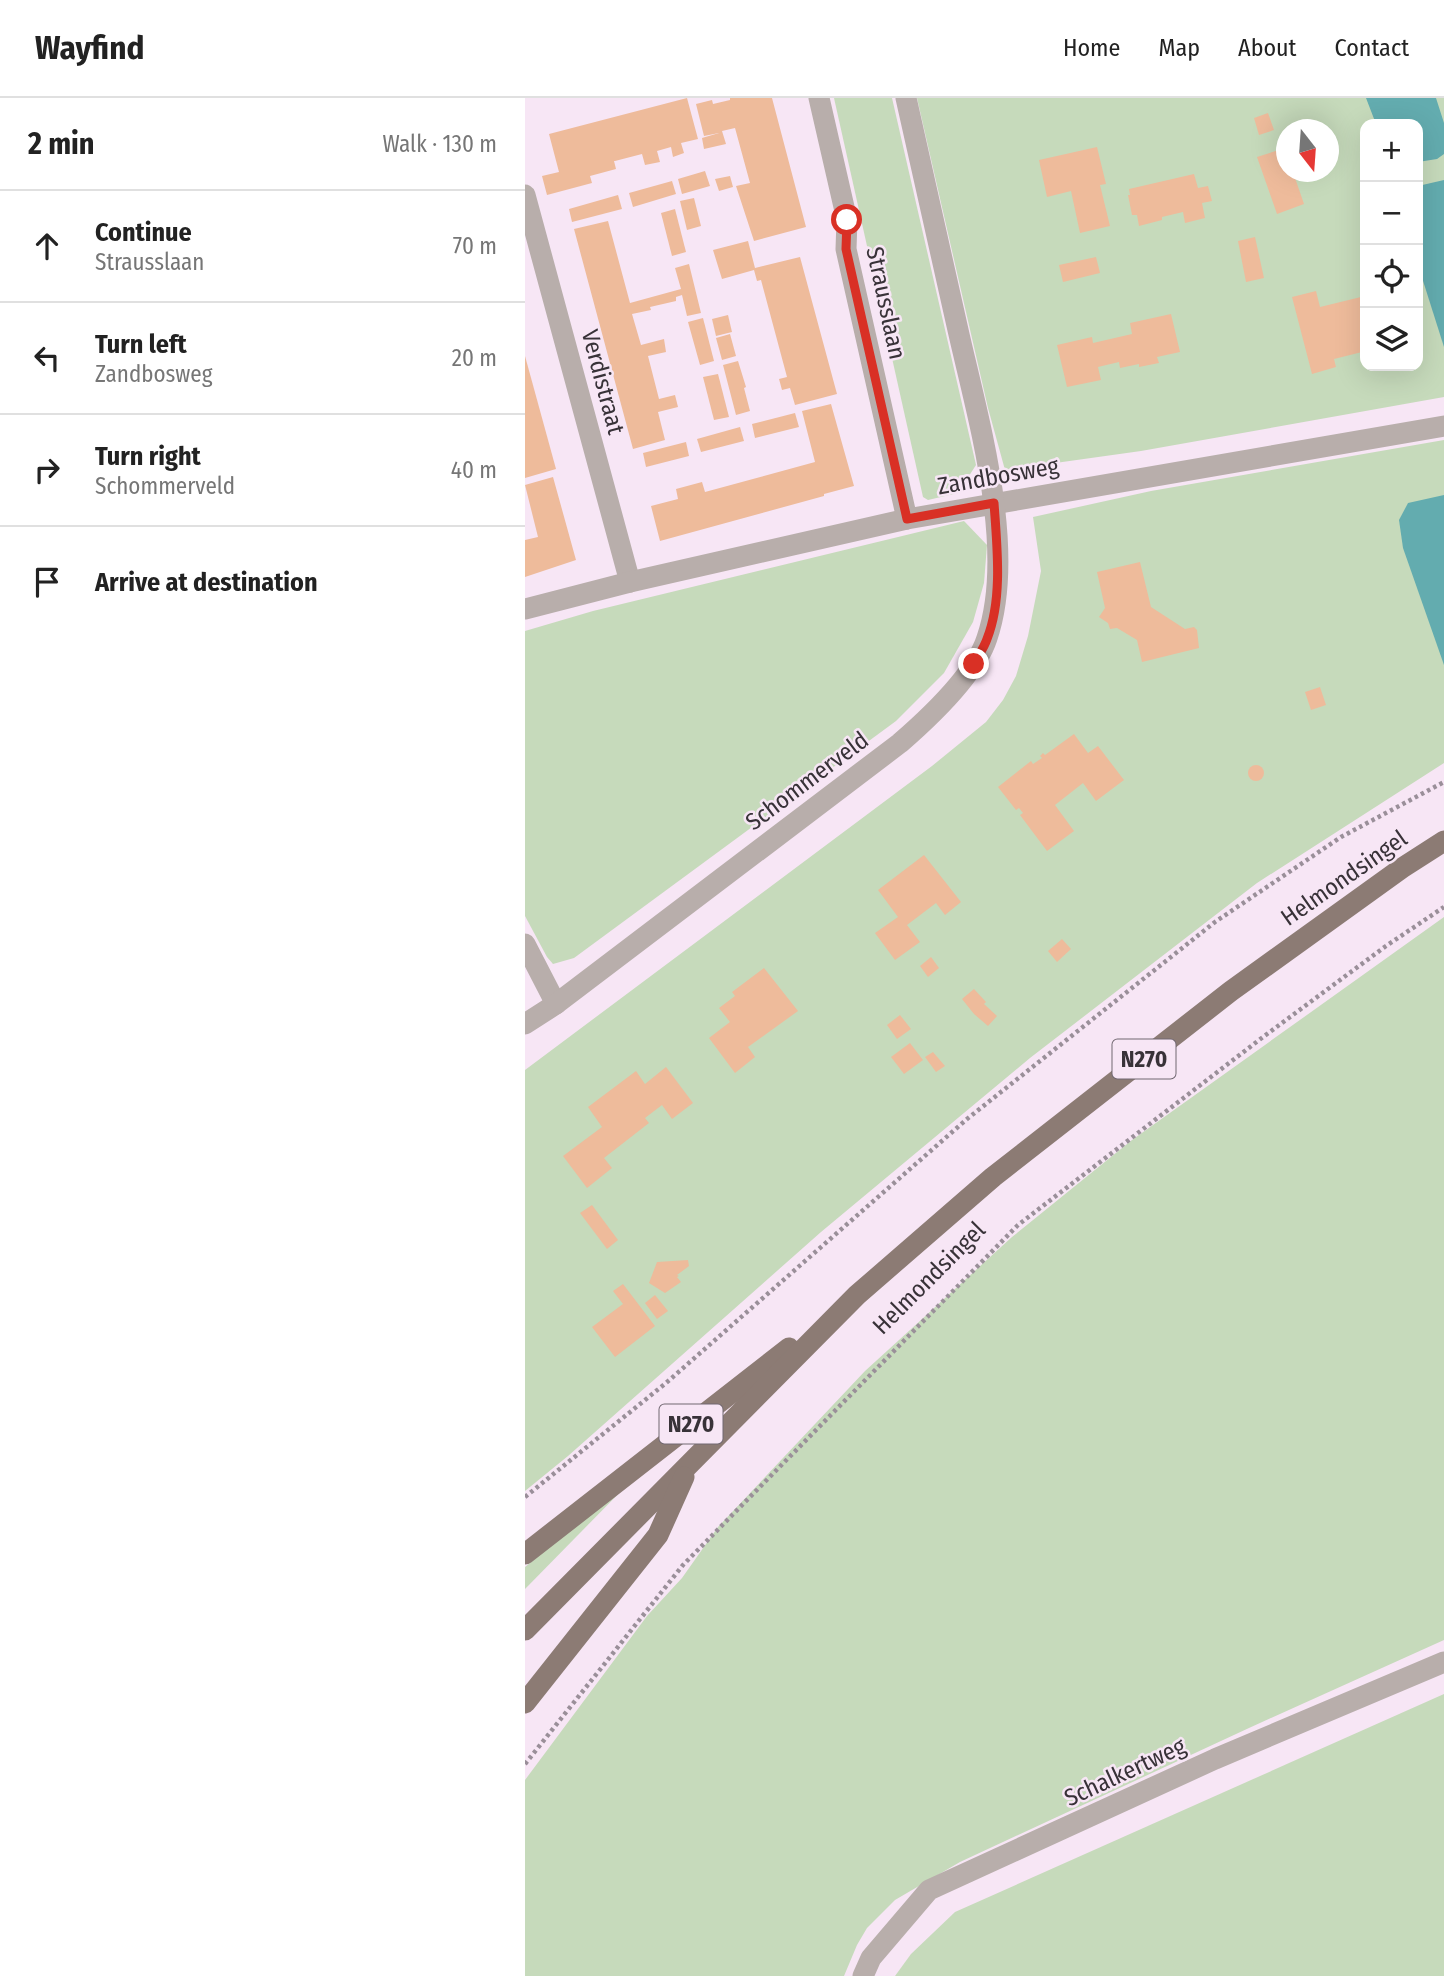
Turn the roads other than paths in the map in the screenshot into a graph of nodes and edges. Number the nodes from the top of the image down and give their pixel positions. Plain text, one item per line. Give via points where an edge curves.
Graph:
1 (819, 98) edge
2 (906, 98) edge
3 (525, 195) edge
4 (1444, 426) edge
5 (994, 503) junction
6 (907, 519) junction
7 (630, 582) junction
8 (525, 609) edge
9 (1444, 841) edge
10 (525, 944) edge
11 (556, 1004) junction
12 (525, 1024) edge
13 (857, 1295) junction
14 (691, 1462) junction
15 (525, 1554) edge
16 (525, 1630) edge
17 (1444, 1662) edge
18 (525, 1703) edge
19 (863, 1976) edge

1 - 6 street, Strausslaan via 847,220 846,249
2 - 5 street
3 - 7 street, Verdistraat
4 - 5 street, Zandbosweg
5 - 6 street, Zandbosweg
5 - 11 street, Schommerveld via 999,563 987,640 936,711
6 - 7 street, Zandbosweg
7 - 8 street, Zandbosweg
9 - 13 main road, Helmondsingel / N270 via 1231,991 993,1177
10 - 11 street
11 - 12 street, Schommerveld
13 - 14 main road, Helmondsingel / N270
13 - 15 main road, N270
14 - 16 main road, Helmondsingel / N270
14 - 18 main road, N270 via 658,1535
17 - 19 street, Schalkertweg via 1215,1759 929,1890 871,1958

